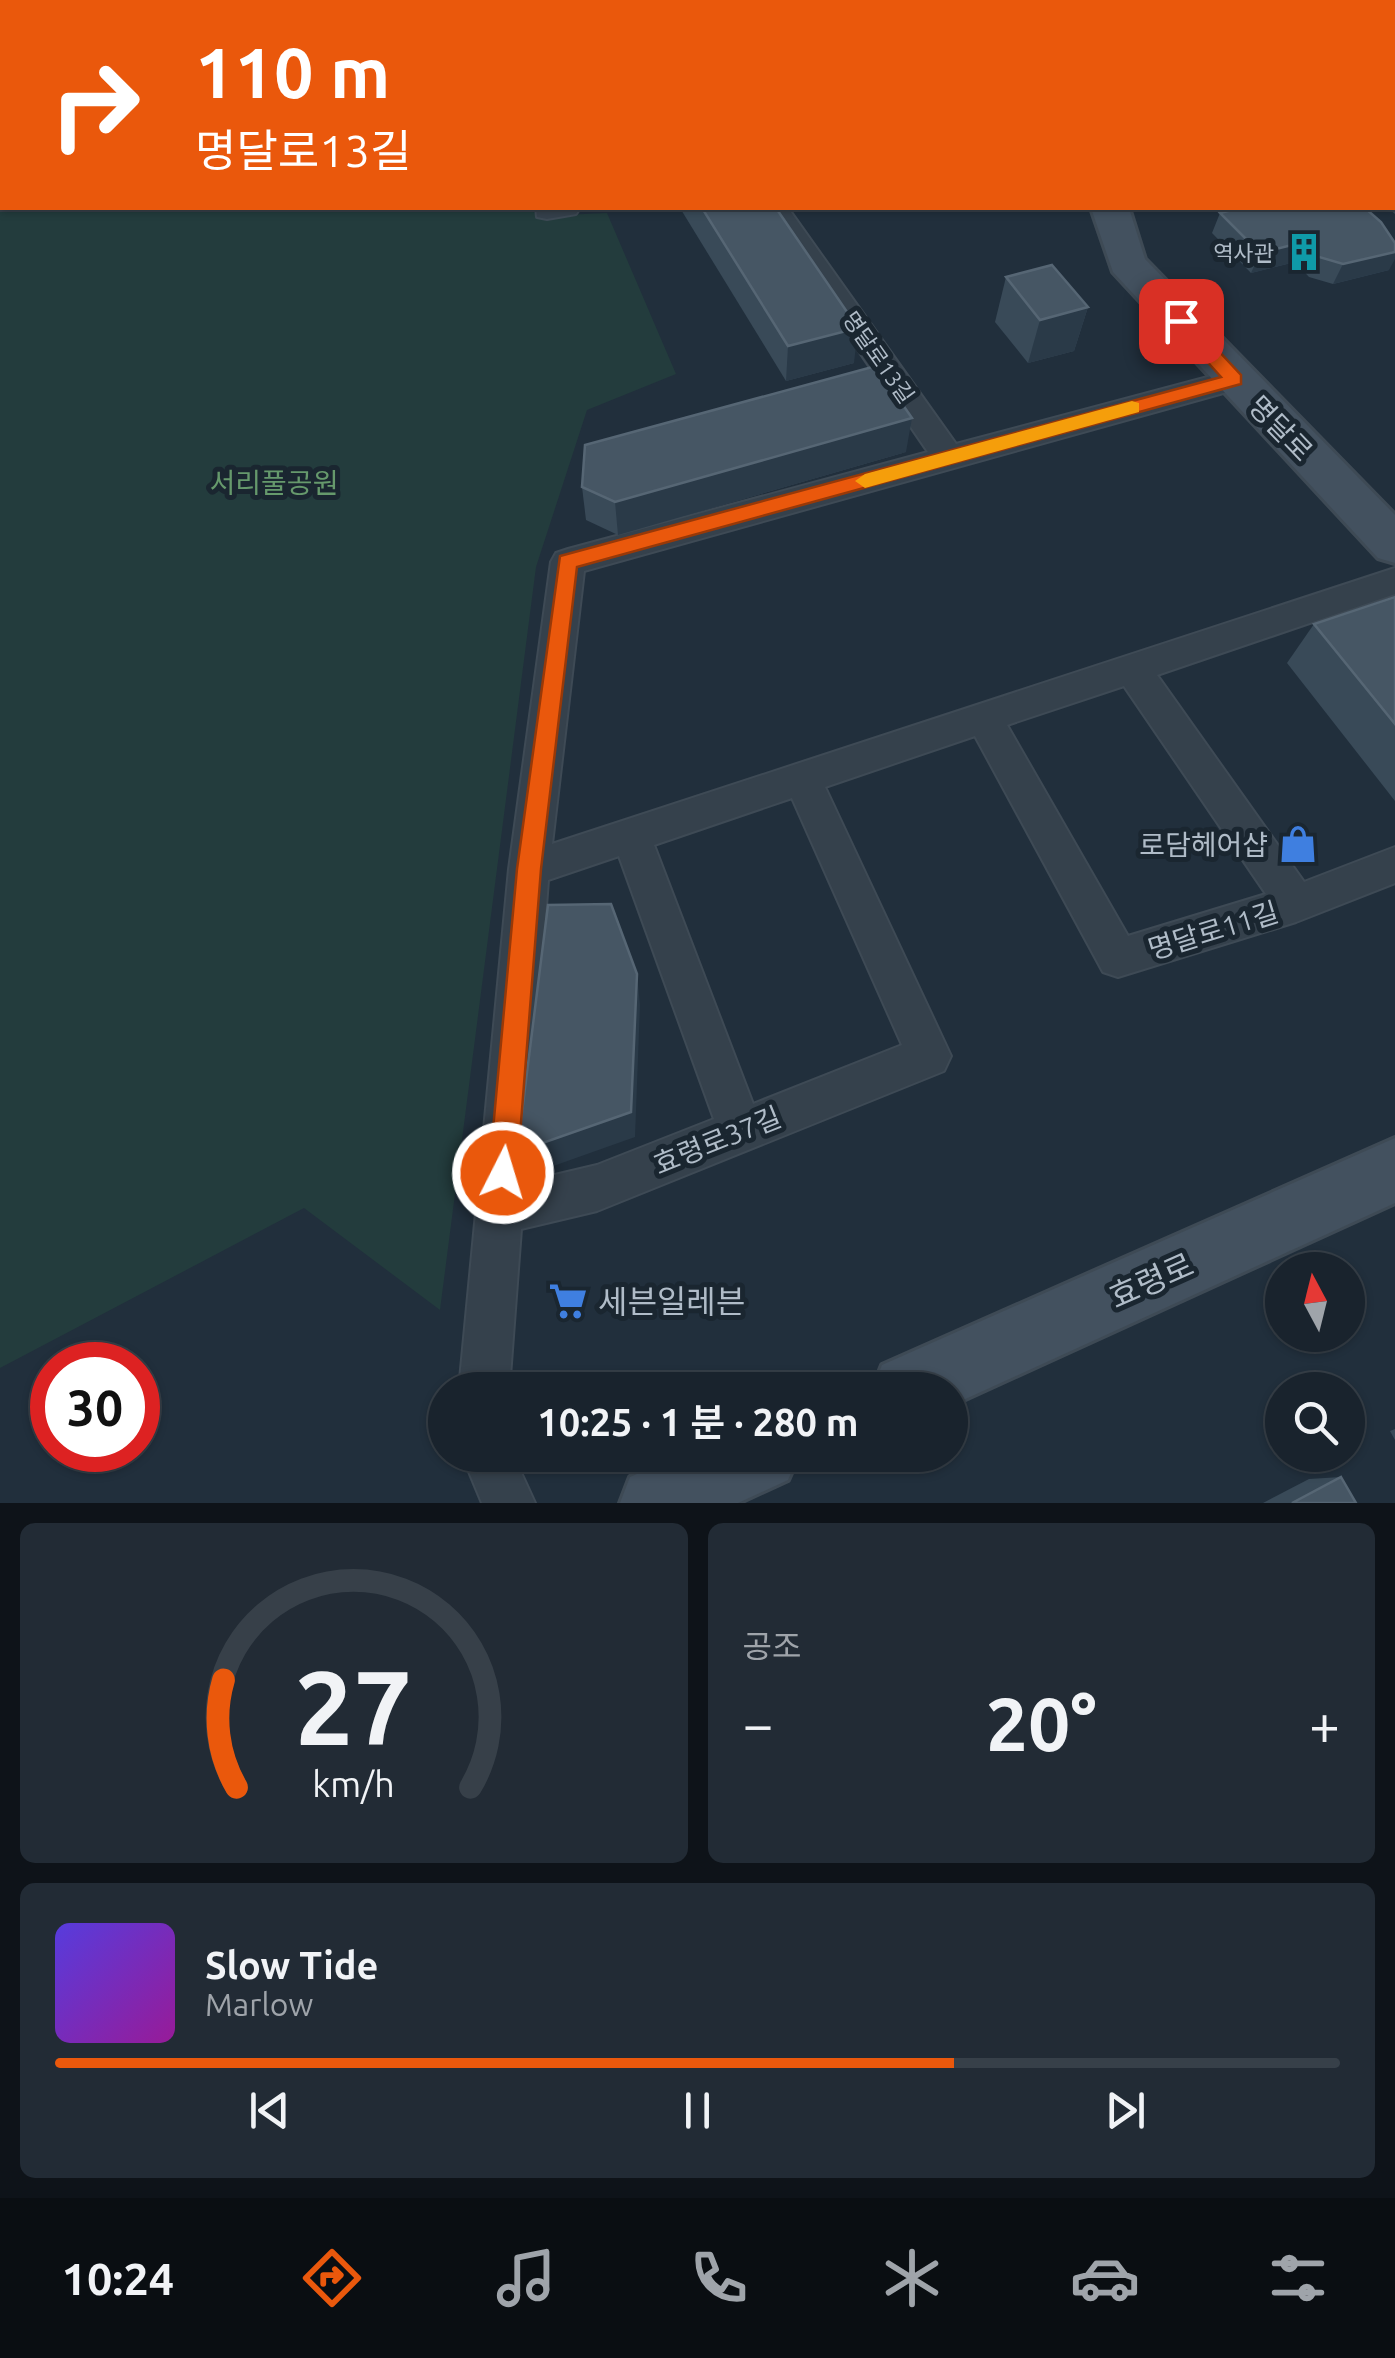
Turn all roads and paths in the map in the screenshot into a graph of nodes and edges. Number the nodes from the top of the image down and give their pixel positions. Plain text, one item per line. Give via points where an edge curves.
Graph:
1 (776, 210) edge
2 (1111, 210) edge
3 (1234, 380) junction
4 (948, 458) junction
5 (1395, 546) edge
6 (1395, 581) edge
7 (1132, 668) junction
8 (984, 718) junction
9 (802, 779) junction
10 (631, 835) junction
11 (1395, 865) edge
12 (529, 869) junction
13 (1296, 904) junction
14 (741, 1130) junction
15 (1395, 1170) edge
16 (500, 1211) junction
17 (486, 1372) edge
18 (947, 1372) edge
19 (495, 1472) edge
20 (725, 1472) edge
21 (509, 1503) edge
22 (656, 1503) edge

1 - 4 street, 명달로13길
2 - 3 main road, 명달로 via 1127,263
3 - 4 street
3 - 5 main road, 명달로
4 - 12 street via 568,562
6 - 7 street
7 - 8 street
7 - 13 street, 명달로11길
8 - 9 street
8 - 13 street, 명달로11길 via 1118,958
9 - 10 street
9 - 14 street, 효령로37길 via 929,1056
10 - 12 street
10 - 14 street
11 - 13 street
12 - 16 street
14 - 16 street, 효령로37길 via 597,1188
15 - 18 main road, 효령로
16 - 17 street
19 - 21 street
20 - 22 main road

